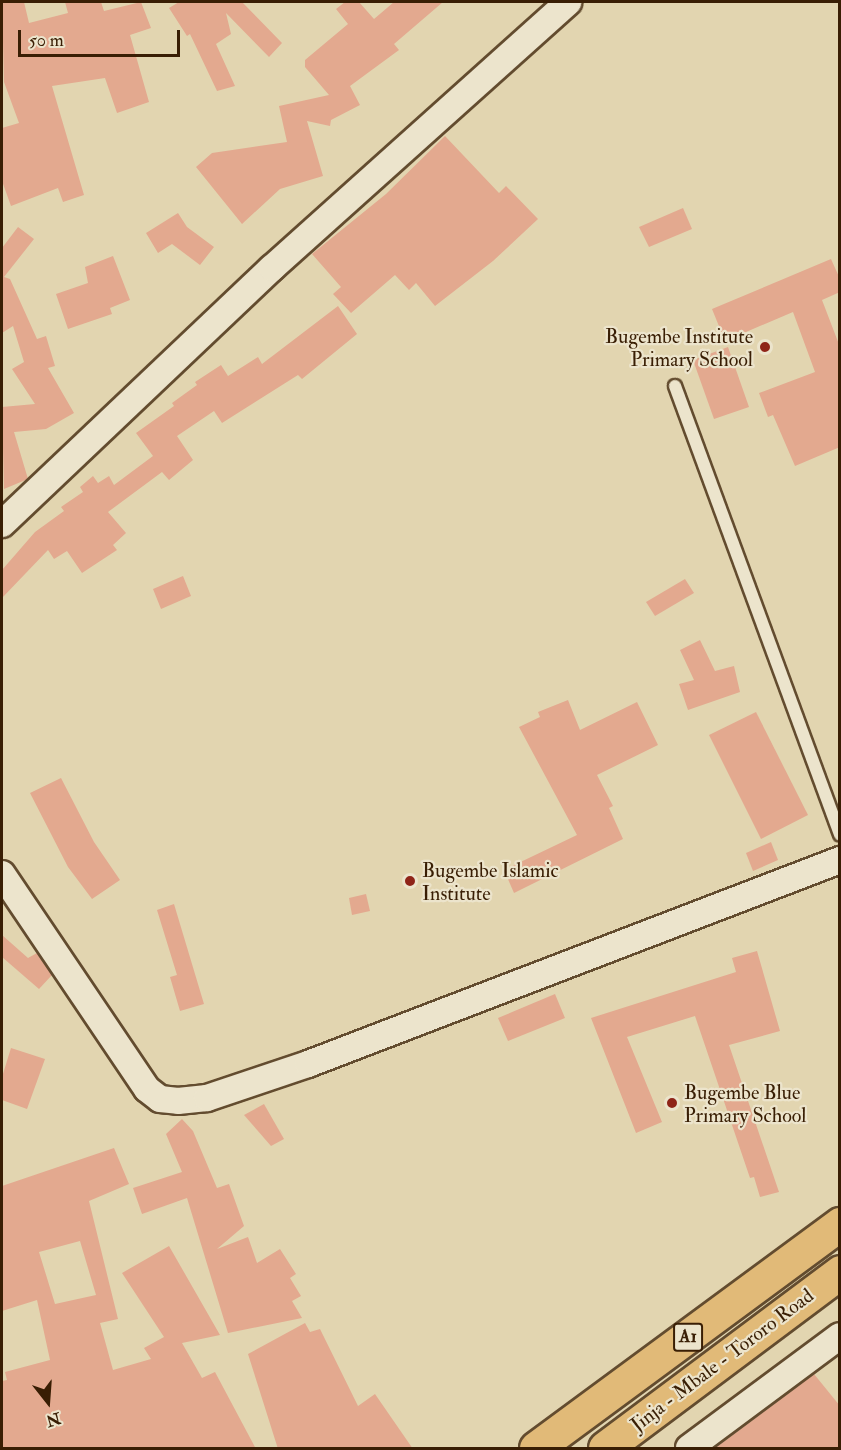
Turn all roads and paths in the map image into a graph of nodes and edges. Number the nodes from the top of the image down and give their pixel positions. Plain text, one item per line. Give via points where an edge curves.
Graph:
1 (568, 2) edge
2 (675, 386) dead end
3 (2, 524) edge
4 (840, 835) edge
5 (840, 860) edge
6 (2, 873) edge
7 (840, 1224) edge
8 (840, 1272) edge
9 (840, 1336) edge
10 (536, 1449) edge
11 (605, 1449) edge
12 (688, 1449) edge

1 - 3 street via 298,244
2 - 4 lane
5 - 6 street via 308,1064 207,1098 178,1101 160,1099 147,1089
7 - 10 highway, Jinja - Mbale - Tororo Road / A1
8 - 11 highway, Jinja - Mbale - Tororo Road / A1
9 - 12 street

